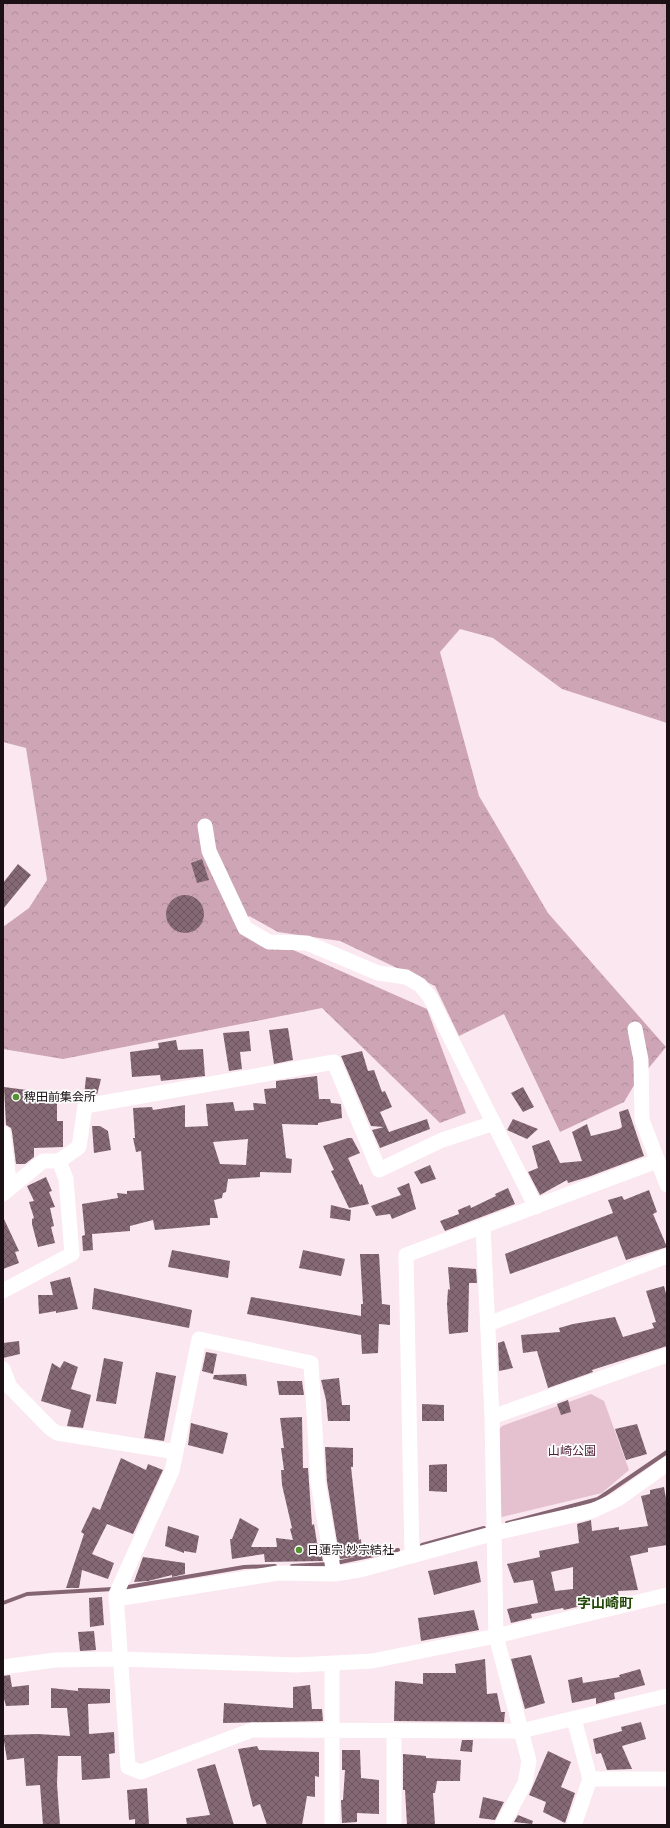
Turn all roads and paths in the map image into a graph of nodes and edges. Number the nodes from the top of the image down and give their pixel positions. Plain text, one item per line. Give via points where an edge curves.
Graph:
1 (205, 826) dead end
2 (634, 1029) dead end
3 (494, 1123) junction
4 (3, 1133) edge
5 (59, 1161) junction
6 (657, 1161) junction
7 (667, 1185) edge
8 (6, 1191) edge
9 (536, 1207) junction
10 (483, 1226) junction
11 (667, 1256) edge
12 (3, 1291) edge
13 (488, 1324) junction
14 (667, 1355) edge
15 (3, 1369) edge
16 (492, 1418) junction
17 (176, 1452) junction
18 (667, 1464) edge
19 (495, 1533) junction
20 (412, 1556) junction
21 (333, 1567) junction
22 (118, 1591) junction
23 (667, 1595) edge
24 (496, 1636) junction
25 (121, 1659) junction
26 (332, 1664) junction
27 (3, 1666) edge
28 (667, 1696) edge
29 (574, 1719) junction
30 (394, 1730) junction
31 (332, 1731) junction
32 (521, 1731) junction
33 (590, 1778) junction
34 (667, 1779) edge
35 (332, 1825) edge
36 (394, 1825) edge
37 (502, 1825) edge
38 (574, 1825) edge

1 - 3 street via 209,851 245,928 269,942 307,943 378,973 406,977 420,985 430,997
2 - 6 street via 641,1060 642,1120
3 - 5 street via 442,1140 379,1170 334,1062 85,1106 79,1147
3 - 9 street
4 - 8 street
5 - 8 street via 43,1161
5 - 12 street via 66,1179 72,1254
6 - 7 street
6 - 9 street
9 - 10 street
10 - 13 street
10 - 20 street via 406,1255
11 - 13 street
13 - 16 street
14 - 16 street
15 - 17 street via 10,1387 57,1433
16 - 19 street
17 - 21 street via 198,1339 311,1363 318,1483
17 - 22 street via 172,1471
18 - 19 street via 604,1506 592,1511
19 - 20 street
19 - 24 street
20 - 21 street via 360,1570
21 - 22 street
22 - 25 street
23 - 24 street
24 - 26 street via 372,1661
24 - 32 street
25 - 26 street via 288,1665
25 - 27 street via 55,1660
25 - 31 street via 128,1767 141,1772 252,1730
26 - 31 street
28 - 29 street
29 - 32 street
29 - 33 street
30 - 31 street
30 - 32 street
30 - 36 street
31 - 35 street
32 - 37 street via 529,1761 525,1784
33 - 34 street
33 - 38 street

